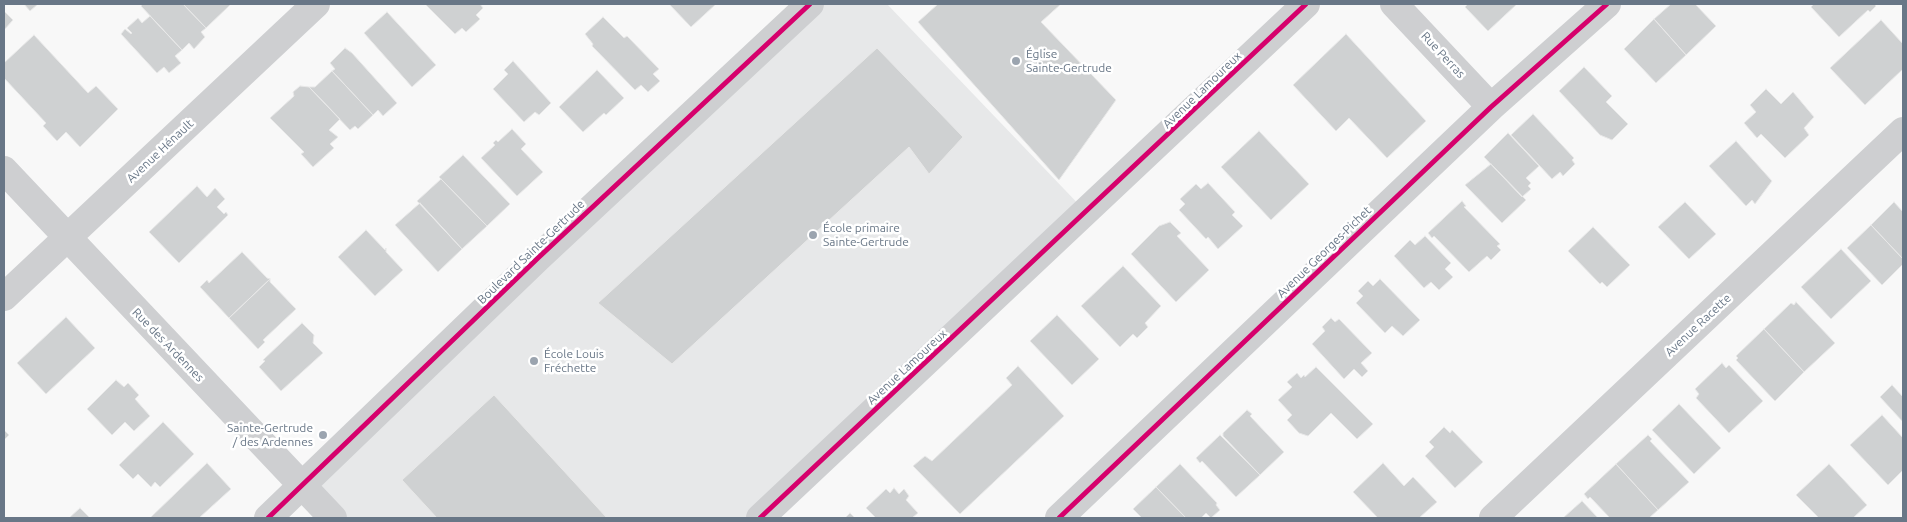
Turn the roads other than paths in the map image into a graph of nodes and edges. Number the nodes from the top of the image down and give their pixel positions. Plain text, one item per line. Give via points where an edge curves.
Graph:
1 (316, 4) edge
2 (810, 4) edge
3 (1306, 4) edge
4 (1394, 4) edge
5 (1607, 4) edge
6 (1492, 107) junction
7 (1903, 131) edge
8 (4, 170) edge
9 (67, 238) junction
10 (4, 298) edge
11 (302, 487) junction
12 (268, 518) edge
13 (333, 518) edge
14 (760, 518) edge
15 (1059, 518) edge
16 (1493, 518) edge

1 - 9 street, Avenue Hénault
2 - 11 street, Boulevard Sainte-Gertrude via 538,258
3 - 14 street, Avenue Lamoureux
4 - 6 street, Rue Perras
5 - 6 street, Avenue Georges-Pichet
6 - 15 street, Avenue Georges-Pichet
7 - 16 street, Avenue Racette
8 - 9 street, Rue des Ardennes
9 - 10 street, Avenue Hénault
9 - 11 street, Rue des Ardennes
11 - 12 street, Boulevard Sainte-Gertrude
11 - 13 street, Rue des Ardennes

